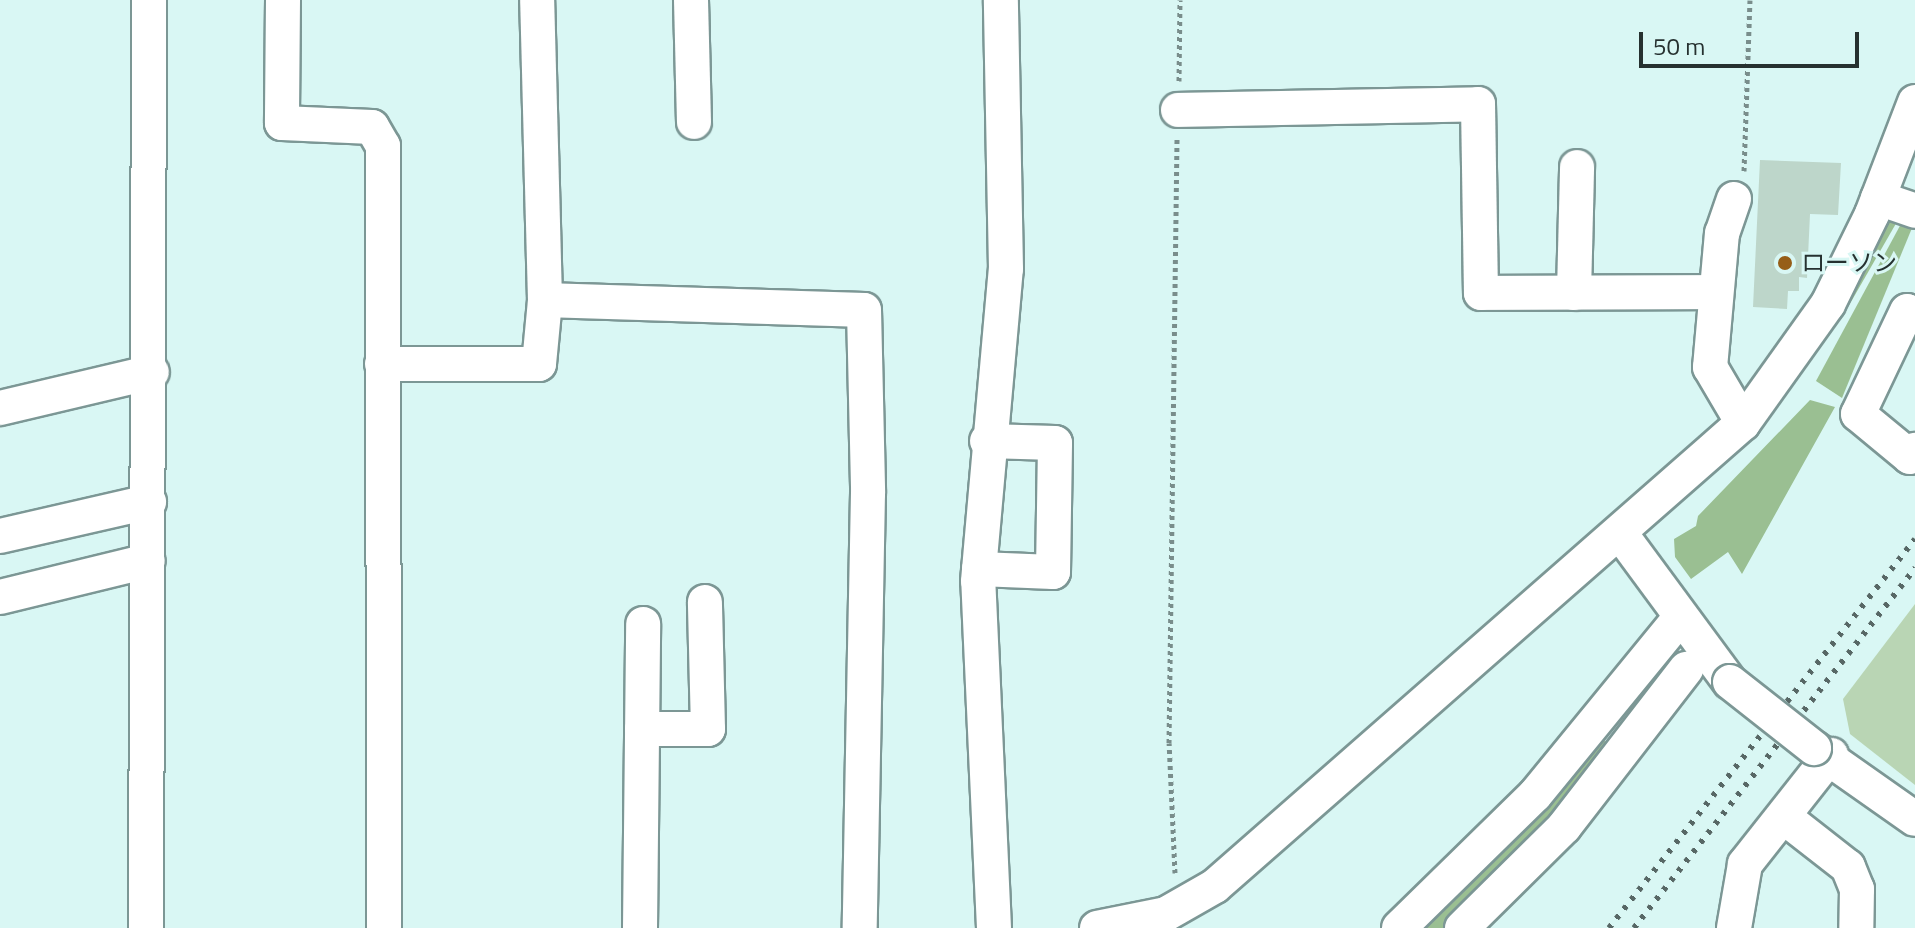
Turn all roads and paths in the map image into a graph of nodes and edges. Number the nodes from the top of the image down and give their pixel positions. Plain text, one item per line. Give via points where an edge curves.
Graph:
1 (149, 0) edge
2 (283, 0) edge
3 (537, 0) edge
4 (691, 0) edge
5 (1001, 0) edge
6 (1180, 0) edge
7 (1750, 0) edge
8 (1915, 102) edge
9 (1178, 110) junction
10 (694, 122) dead end
11 (1577, 167) dead end
12 (1878, 198) junction
13 (1734, 199) joint
14 (1915, 211) edge
15 (1716, 292) junction
16 (1574, 293) junction
17 (545, 300) junction
18 (1915, 316) edge
19 (382, 364) junction
20 (152, 372) junction
21 (0, 408) edge
22 (1743, 423) junction
23 (987, 441) junction
24 (1915, 450) edge
25 (149, 502) junction
26 (1620, 533) junction
27 (0, 536) edge
28 (148, 561) junction
29 (979, 569) junction
30 (0, 597) edge
31 (705, 602) dead end
32 (1680, 618) junction
33 (643, 624) dead end
34 (1649, 655) junction
35 (1594, 727) junction
36 (642, 729) junction
37 (1625, 751) junction
38 (1822, 752) junction
39 (1784, 817) junction
40 (1915, 819) edge
41 (1171, 917) edge
42 (146, 928) edge
43 (384, 928) edge
44 (640, 928) edge
45 (860, 928) edge
46 (994, 928) edge
47 (1097, 928) edge
48 (1399, 928) edge
49 (1462, 928) edge
50 (1734, 928) edge
51 (1856, 928) edge

1 - 20 street
2 - 19 street via 282,123 372,127 383,146
3 - 17 street
4 - 10 street
5 - 23 street via 1006,269
6 - 9 path
7 - 13 path via 1745,166
8 - 12 street
9 - 16 street via 1478,104 1481,293
9 - 41 path
11 - 16 street
12 - 14 street
12 - 22 street via 1813,330
13 - 15 street via 1722,233
15 - 16 street
15 - 22 street via 1710,367
17 - 19 street via 539,364
17 - 45 street via 864,310 868,493
18 - 24 street via 1907,311 1858,414 1910,457
19 - 43 street
20 - 21 street
20 - 25 street
22 - 26 street
23 - 29 street
23 - 29 street via 1055,443 1053,572
25 - 27 street
25 - 28 street
26 - 32 street
26 - 41 street via 1265,846
28 - 30 street
28 - 42 street
29 - 46 street
31 - 36 street via 708,729
32 - 34 street
32 - 38 street, bridge via 1730,682
33 - 36 street
34 - 35 street
34 - 37 street via 1680,676
35 - 37 street
35 - 48 street
36 - 44 street
37 - 49 street via 1564,827
38 - 39 street
38 - 40 street
39 - 50 street via 1745,864
39 - 51 street via 1848,867 1857,889
41 - 47 street

